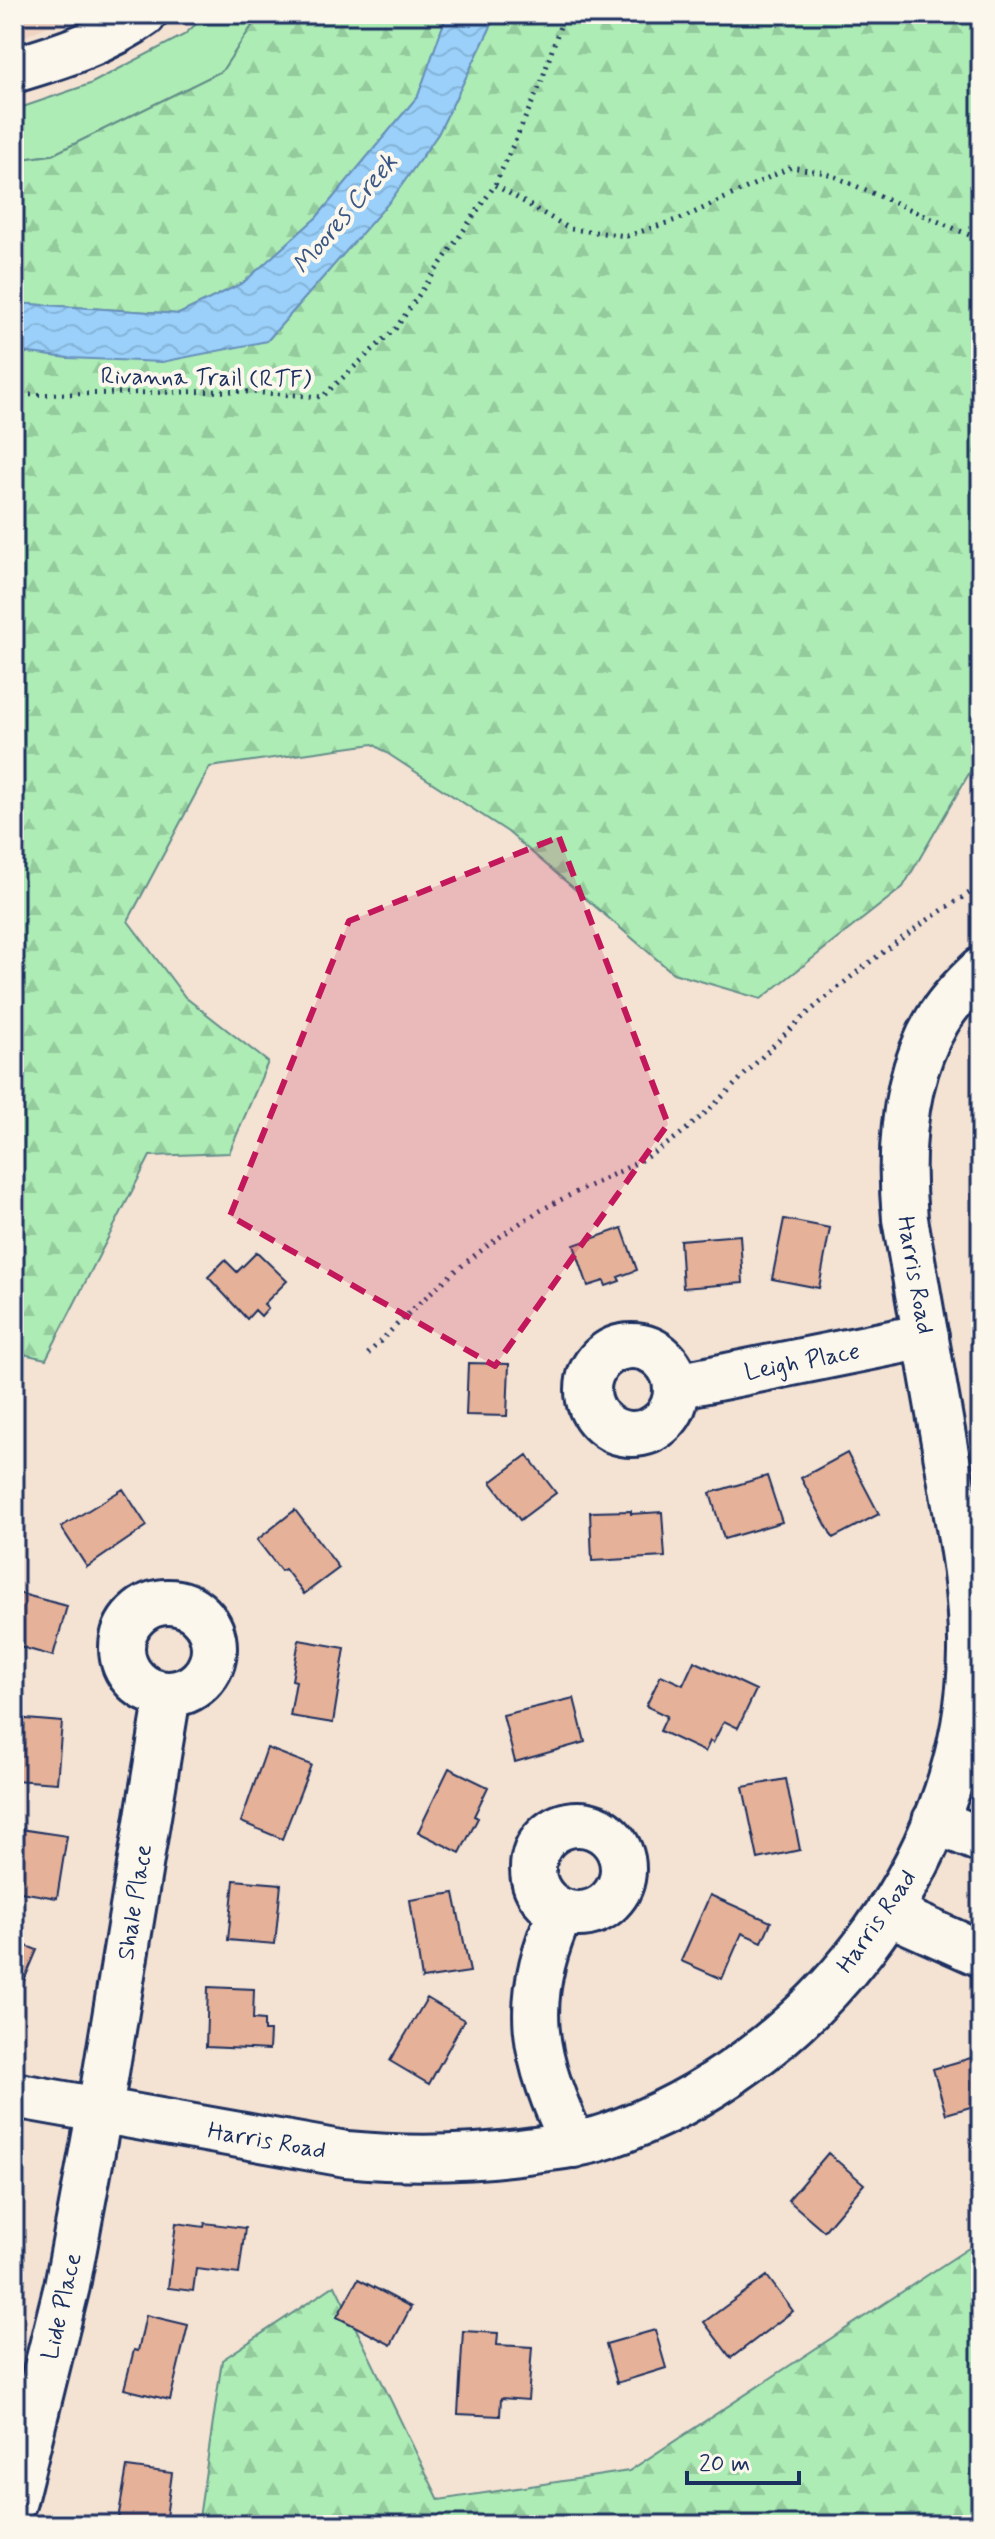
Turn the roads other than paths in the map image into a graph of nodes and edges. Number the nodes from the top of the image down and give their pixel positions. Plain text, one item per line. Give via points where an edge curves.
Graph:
1 (144, 14) edge
2 (14, 70) edge
3 (981, 970) edge
4 (926, 1336) junction
5 (677, 1386) dead end
6 (168, 1695) dead end
7 (935, 1821) junction
8 (981, 1840) edge
9 (561, 1912) dead end
10 (889, 1913) junction
11 (981, 1954) edge
12 (14, 2095) edge
13 (100, 2109) junction
14 (574, 2145) junction
15 (14, 2501) edge

1 - 2 street via 57,57
3 - 4 street, Harris Road via 937,1021 917,1065 903,1124 905,1219
4 - 5 street, Leigh Place
4 - 7 street, Harris Road via 969,1586 971,1655 963,1724
6 - 13 street, Shale Place
7 - 8 street
7 - 10 street, Harris Road
9 - 14 street via 540,1967 535,2009 538,2051 553,2102
10 - 11 street
10 - 14 street, Harris Road via 824,1993 724,2080 667,2112
12 - 13 street, Harris Road
13 - 14 street, Harris Road via 397,2159 492,2156
13 - 15 street, Lide Place via 67,2286

